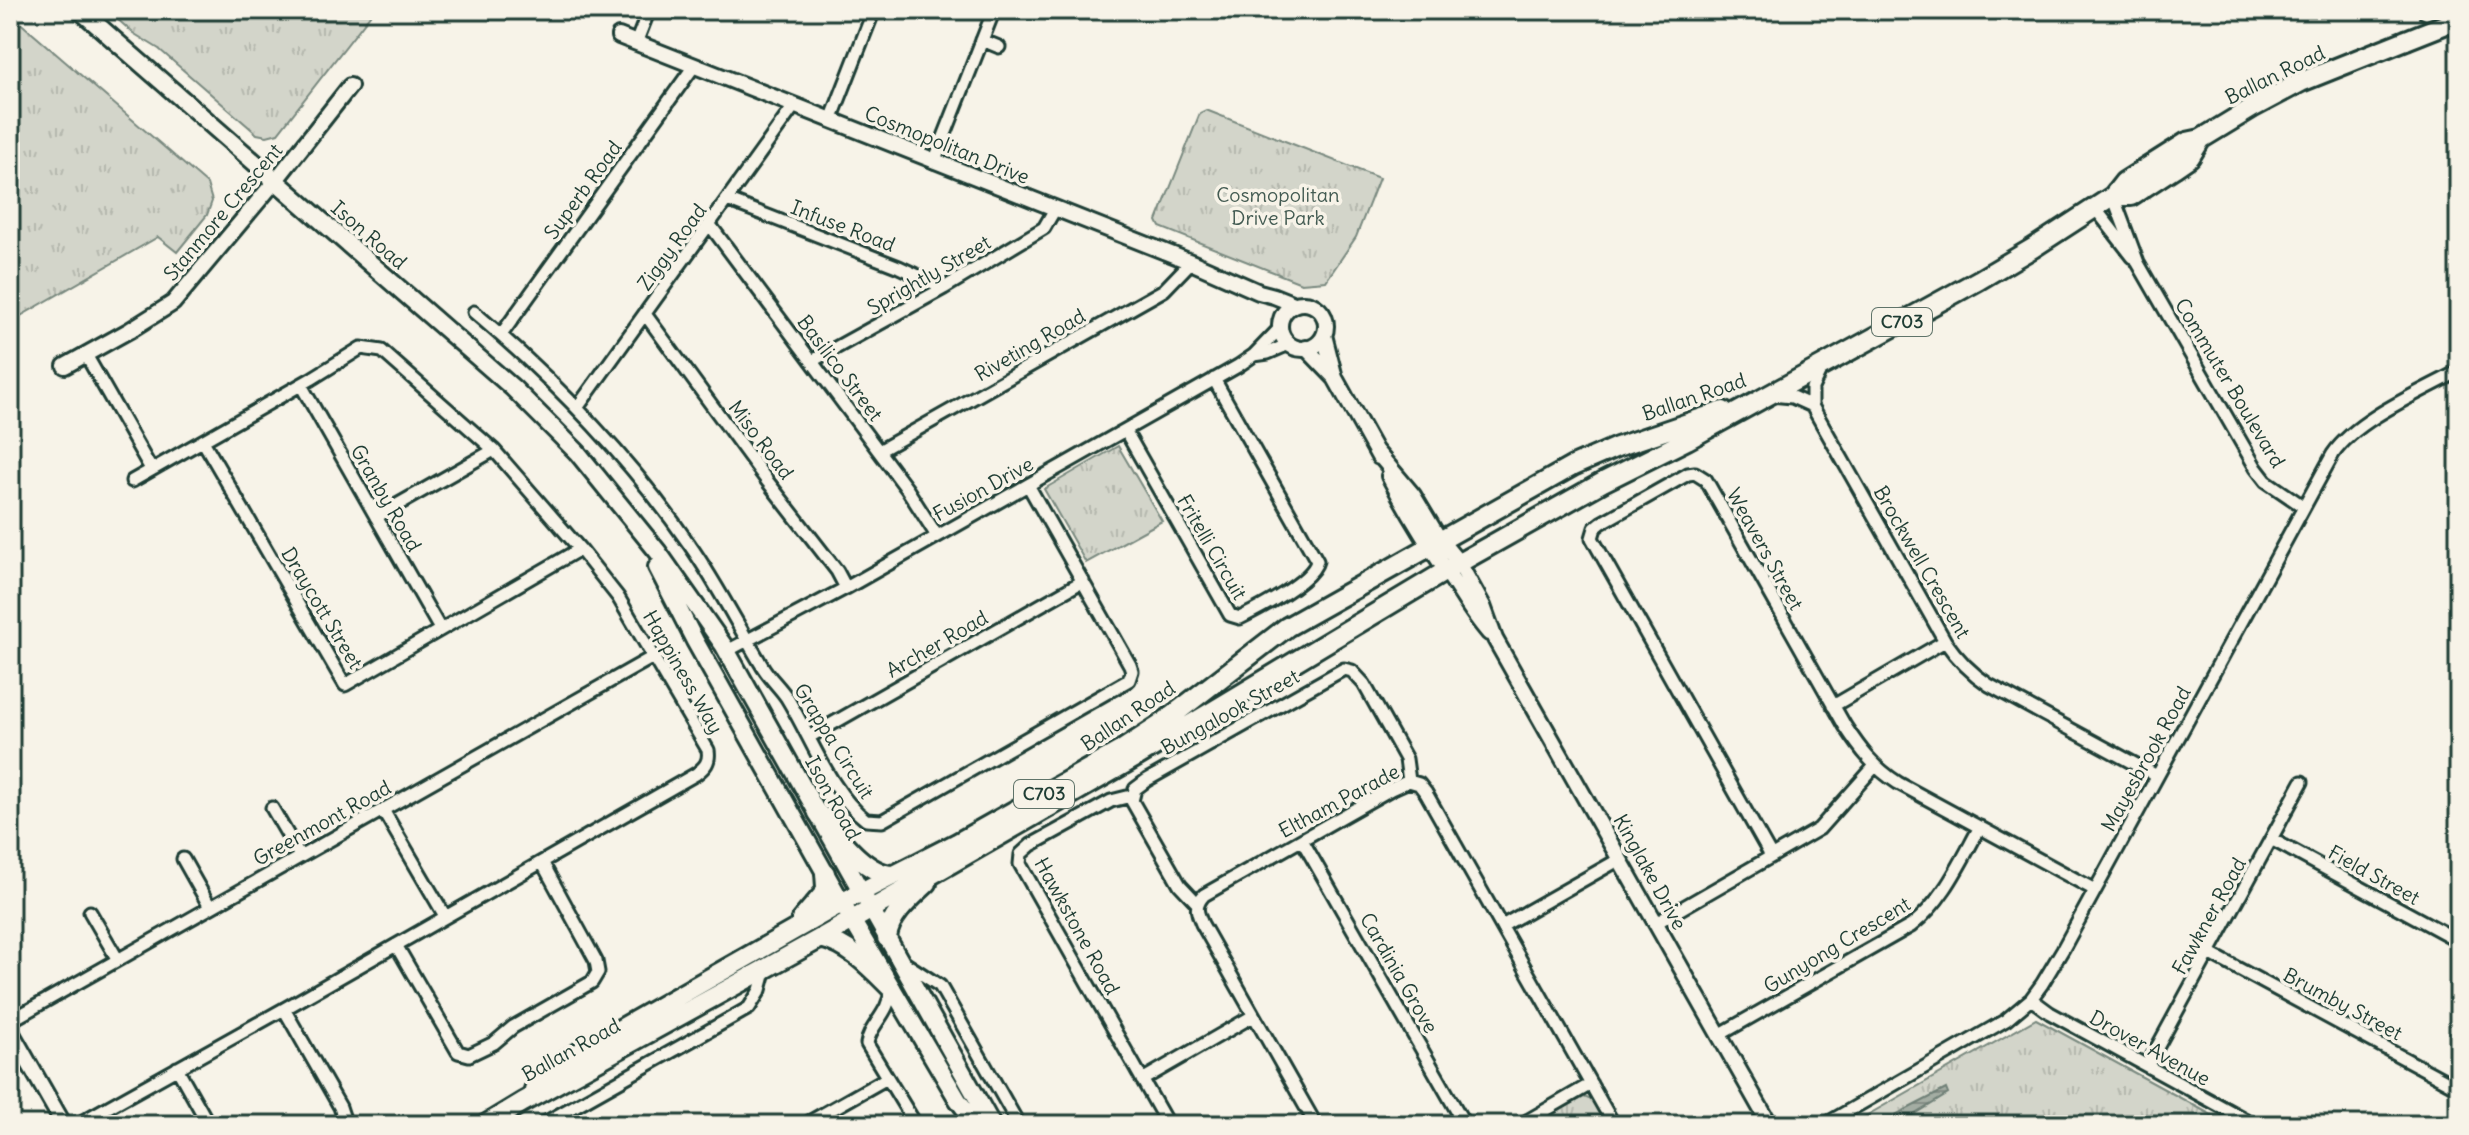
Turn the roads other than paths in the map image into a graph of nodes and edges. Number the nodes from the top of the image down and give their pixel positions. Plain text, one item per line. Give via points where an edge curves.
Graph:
1 (80, 10) edge
2 (649, 10) edge
3 (874, 10) edge
4 (994, 10) edge
5 (2459, 19) edge
6 (619, 36) dead end
7 (982, 40) junction
8 (636, 43) junction
9 (999, 47) dead end
10 (694, 66) junction
11 (350, 86) dead end
12 (794, 106) junction
13 (831, 120) junction
14 (934, 162) junction
15 (276, 180) junction
16 (2113, 196) junction
17 (727, 200) junction
18 (2095, 208) junction
19 (1055, 209) junction
20 (710, 225) junction
21 (1191, 262) junction
22 (2138, 263) junction
23 (944, 288) junction
24 (1259, 292) junction
25 (1294, 304) junction
26 (474, 312) dead end
27 (645, 314) junction
28 (1281, 322) junction
29 (501, 335) junction
30 (1324, 335) junction
31 (1289, 344) junction
32 (1306, 348) junction
33 (86, 355) junction
34 (1254, 355) junction
35 (812, 361) junction
36 (65, 366) dead end
37 (1823, 366) junction
38 (2459, 371) edge
39 (1335, 378) junction
40 (1214, 379) junction
41 (301, 385) junction
42 (1771, 395) junction
43 (1812, 406) junction
44 (577, 408) junction
45 (1125, 430) junction
46 (203, 441) junction
47 (494, 450) junction
48 (1375, 450) junction
49 (879, 451) junction
50 (151, 469) junction
51 (132, 481) dead end
52 (1028, 485) junction
53 (619, 504) junction
54 (2304, 507) junction
55 (376, 517) junction
56 (937, 536) junction
57 (1434, 544) junction
58 (580, 549) junction
59 (1453, 567) junction
60 (1083, 581) junction
61 (846, 588) junction
62 (440, 629) junction
63 (747, 640) junction
64 (1945, 641) junction
65 (727, 651) junction
66 (653, 657) junction
67 (714, 674) junction
68 (1833, 706) junction
69 (809, 737) junction
70 (1875, 766) junction
71 (2157, 776) junction
72 (1409, 781) junction
73 (2302, 782) dead end
74 (1131, 796) junction
75 (272, 808) dead end
76 (383, 810) junction
77 (818, 813) junction
78 (1980, 827) junction
79 (2271, 839) junction
80 (1302, 840) junction
81 (300, 856) junction
82 (1771, 856) junction
83 (183, 859) dead end
84 (1620, 859) junction
85 (542, 862) junction
86 (946, 865) junction
87 (825, 873) junction
88 (893, 875) junction
89 (2095, 890) junction
90 (866, 900) junction
91 (1197, 903) junction
92 (210, 907) junction
93 (90, 912) dead end
94 (846, 912) junction
95 (445, 916) junction
96 (1656, 923) junction
97 (1502, 926) junction
98 (781, 938) junction
99 (821, 938) junction
100 (887, 938) junction
101 (2459, 941) edge
102 (396, 945) junction
103 (2209, 953) junction
104 (898, 959) junction
105 (118, 960) junction
106 (766, 967) junction
107 (891, 988) junction
108 (2031, 999) junction
109 (284, 1009) junction
110 (1253, 1016) junction
111 (10, 1021) edge
112 (10, 1030) edge
113 (1719, 1035) junction
114 (2147, 1066) junction
115 (177, 1068) junction
116 (887, 1078) junction
117 (1142, 1080) junction
118 (1591, 1084) junction
119 (2459, 1088) edge
120 (523, 1102) junction
121 (64, 1125) edge
122 (76, 1125) edge
123 (209, 1125) edge
124 (343, 1125) edge
125 (485, 1125) edge
126 (541, 1125) edge
127 (804, 1125) edge
128 (916, 1125) edge
129 (977, 1125) edge
130 (992, 1125) edge
131 (1019, 1125) edge
132 (1168, 1125) edge
133 (1316, 1125) edge
134 (1465, 1125) edge
135 (1520, 1125) edge
136 (1614, 1125) edge
137 (1770, 1125) edge
138 (1824, 1125) edge
139 (2255, 1125) edge

1 - 15 main road, Ison Road
2 - 8 street
3 - 13 street
4 - 7 street
5 - 16 main road, Ballan Road / C703, bridge via 2301,82 2201,139 2190,157 2131,196
6 - 8 street, Cosmopolitan Drive
7 - 9 street
7 - 14 street
8 - 10 street, Cosmopolitan Drive
10 - 12 street, Cosmopolitan Drive
10 - 29 street, Superb Road
11 - 15 street, Stanmore Crescent
12 - 13 street, Cosmopolitan Drive
12 - 17 street, Ziggy Road
13 - 14 street, Cosmopolitan Drive
14 - 19 street, Cosmopolitan Drive
15 - 33 street, Stanmore Crescent via 173,303
15 - 53 main road, Ison Road via 513,388 577,452
16 - 18 main road, Ballan Road / C703
16 - 22 street, Commuter Boulevard
17 - 20 street, Ziggy Road
17 - 23 street, Infuse Road
18 - 22 street, Commuter Boulevard
18 - 37 main road, Ballan Road / C703
19 - 21 street, Cosmopolitan Drive
19 - 23 street, Sprightly Street via 1044,228
20 - 27 street, Ziggy Road
20 - 35 street, Basilico Street
21 - 24 street, Cosmopolitan Drive
21 - 49 street, Riveting Road via 1164,290
22 - 54 street, Commuter Boulevard via 2256,468
23 - 35 street, Sprightly Street
24 - 25 street, Cosmopolitan Drive
24 - 28 street, Cosmopolitan Drive
25 - 28 street
25 - 30 street via 1312,304 1321,312
26 - 29 street, Grappa Circuit
27 - 44 street, Ziggy Road
27 - 61 street, Miso Road
28 - 31 street
28 - 34 street, Fusion Drive
29 - 44 street, Grappa Circuit
30 - 32 street
30 - 39 street
31 - 32 street
31 - 34 street, Fusion Drive
32 - 39 street
33 - 36 street, Stanmore Crescent
33 - 50 street
34 - 40 street, Fusion Drive
35 - 49 street, Basilico Street
37 - 42 main road, Ballan Road / C703
37 - 43 street via 1815,379
38 - 54 street, Mayesbrook Road via 2349,436
39 - 48 street
40 - 45 street, Fusion Drive
40 - 45 street, Fritelli Circuit via 1317,561 1314,570 1240,618 1230,615
41 - 46 street, Happiness Way
41 - 47 street, Happiness Way via 361,348 382,351
41 - 55 street, Granby Road
42 - 43 street
42 - 57 main road, Ballan Road / C703 via 1573,466
42 - 59 main road, Ballan Road / C703
43 - 64 street, Brockwell Crescent
44 - 63 street, Grappa Circuit via 690,545
45 - 52 street, Fusion Drive
46 - 50 street, Happiness Way
46 - 62 street, Draycott Street via 345,685
47 - 55 street
47 - 58 street, Happiness Way
48 - 57 street via 1411,519
48 - 57 street via 1413,495
49 - 56 street, Basilico Street
50 - 51 street, Happiness Way
52 - 56 street, Fusion Drive
52 - 60 street, Grappa Circuit
53 - 65 main road, Ison Road
53 - 67 main road, Ison Road
54 - 71 street, Mayesbrook Road
55 - 62 street, Granby Road
56 - 61 street, Fusion Drive
57 - 59 street
57 - 88 main road, Ballan Road / C703 via 1287,627 1120,751
58 - 62 street, Draycott Street
58 - 66 street, Happiness Way via 618,597
59 - 84 street, Kinglake Drive via 1483,606 1495,639
59 - 86 main road, Ballan Road / C703
60 - 69 street, Archer Road
60 - 69 street, Grappa Circuit via 1130,665 1131,676 1026,740 874,822 840,793
61 - 63 street, Fusion Drive
63 - 65 street, Fusion Drive
63 - 69 street, Grappa Circuit
64 - 68 street
64 - 71 street, Brockwell Crescent via 1972,674 1989,685
65 - 67 main road via 715,661
65 - 77 main road, Ison Road
66 - 76 street, Greenmont Road
66 - 85 street, Happiness Way via 708,750 707,763
67 - 87 main road, Ison Road
68 - 70 street, Weavers Street
68 - 82 street, Weavers Street via 1701,476 1679,478 1595,528 1595,545
70 - 78 street, Weavers Street
70 - 82 street via 1819,829
71 - 89 street, Mayesbrook Road
72 - 74 street, Bungalook Street via 1406,759 1364,684 1344,669 1147,780
72 - 80 street, Eltham Parade
72 - 97 street, Eltham Parade via 1426,793
73 - 79 street, Fawkner Road
74 - 91 street via 1180,885
74 - 117 street, Hawkstone Road via 1111,801 1031,845 1019,859
75 - 81 street
76 - 81 street, Greenmont Road
76 - 95 street
77 - 88 main road via 875,871
77 - 90 main road, Ison Road
78 - 89 street, Weavers Street
78 - 113 street, Gunyong Crescent via 1924,916
79 - 101 street, Field Street
79 - 103 street, Fawkner Road
80 - 91 street, Eltham Parade
80 - 134 street, Cardinia Grove
81 - 92 street, Greenmont Road
82 - 96 street
83 - 92 street
84 - 96 street, Kinglake Drive
84 - 97 street
85 - 95 street, Happiness Way
85 - 102 street via 598,972 592,982 494,1043 469,1055 458,1052
86 - 90 main road, Ballan Road / C703
86 - 100 main road via 895,917
87 - 94 main road, Ison Road
87 - 98 main road via 821,898
88 - 90 main road, Ballan Road / C703
89 - 108 street, Mayesbrook Road
90 - 94 main road, Ballan Road / C703
90 - 100 main road, Ison Road
91 - 110 street via 1202,924
92 - 105 street, Greenmont Road
93 - 105 street
94 - 98 main road, Ballan Road / C703
94 - 99 main road, Ballan Road / C703
94 - 107 main road, Ison Road
95 - 102 street, Happiness Way
96 - 113 street, Kinglake Drive
97 - 118 street, Eltham Parade
98 - 120 main road, Ballan Road / C703 via 564,1061
99 - 106 main road, Ballan Road / C703
99 - 107 main road via 851,953
100 - 104 main road, Ison Road
102 - 109 street, Happiness Way
103 - 114 street, Fawkner Road
103 - 119 street, Brumby Street
104 - 130 main road, Ison Road
104 - 131 street via 940,986
105 - 111 street, Greenmont Road
106 - 120 main road, Ballan Road / C703
106 - 126 street via 749,1008
107 - 116 street via 888,1006 867,1044
107 - 129 main road, Ison Road
108 - 114 street, Drover Avenue
108 - 138 street, Mayesbrook Road via 1986,1033
109 - 115 street, Happiness Way
109 - 124 street via 340,1107
110 - 117 street
110 - 133 street
112 - 121 street
113 - 137 street, Kinglake Drive
114 - 139 street, Drover Avenue
115 - 122 street, Happiness Way
115 - 123 street
116 - 127 street
116 - 128 street
117 - 132 street, Hawkstone Road
118 - 135 street
118 - 136 street, Eltham Parade
120 - 125 main road, Ballan Road / C703

